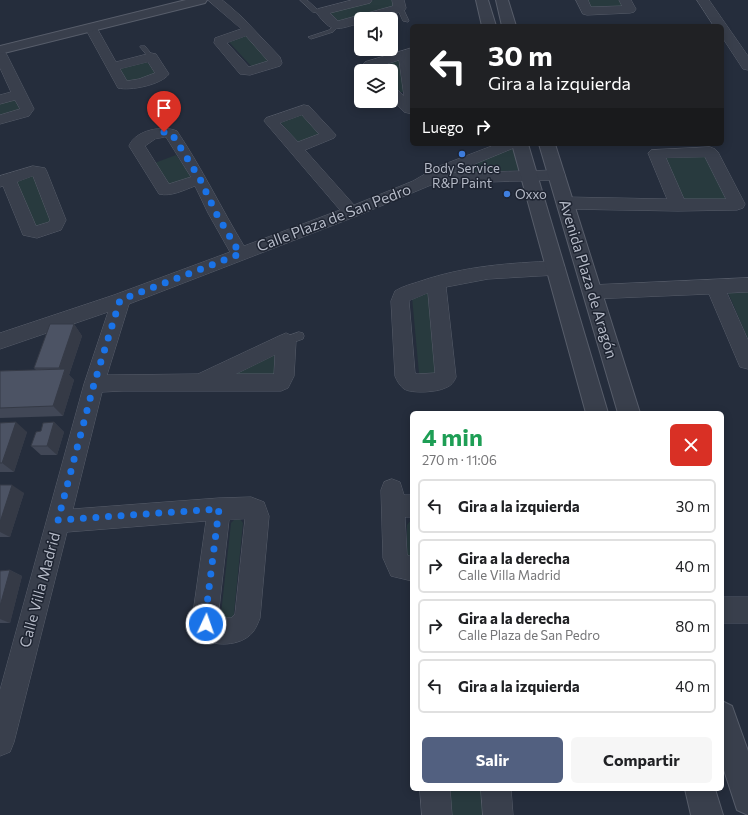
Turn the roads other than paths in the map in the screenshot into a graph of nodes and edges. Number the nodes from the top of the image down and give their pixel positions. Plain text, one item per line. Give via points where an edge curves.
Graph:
1 (159, 0) edge
2 (201, 0) edge
3 (214, 0) edge
4 (303, 0) edge
5 (366, 0) edge
6 (482, 0) edge
7 (502, 0) edge
8 (582, 0) edge
9 (624, 0) edge
10 (703, 0) edge
11 (399, 4) edge
12 (322, 12) junction
13 (406, 21) dead end
14 (488, 24) edge
15 (508, 24) edge
16 (719, 24) edge
17 (336, 26) junction
18 (90, 28) junction
19 (248, 31) dead end
20 (724, 31) edge
21 (311, 37) dead end
22 (0, 40) edge
23 (0, 50) edge
24 (408, 53) edge
25 (0, 55) edge
26 (373, 64) edge
27 (748, 66) edge
28 (113, 67) junction
29 (410, 79) edge
30 (19, 94) junction
31 (398, 98) edge
32 (0, 100) edge
33 (410, 109) edge
34 (0, 120) edge
35 (506, 146) edge
36 (521, 146) edge
37 (548, 146) edge
38 (296, 148) dead end
39 (557, 175) junction
40 (530, 176) junction
41 (200, 179) dead end
42 (419, 185) junction
43 (565, 203) junction
44 (678, 205) junction
45 (351, 212) junction
46 (240, 254) junction
47 (556, 268) junction
48 (436, 282) junction
49 (748, 285) edge
50 (715, 286) junction
51 (592, 292) junction
52 (120, 300) junction
53 (0, 341) edge
54 (748, 361) edge
55 (201, 382) junction
56 (94, 384) junction
57 (596, 411) edge
58 (628, 411) edge
59 (399, 501) edge
60 (219, 509) junction
61 (58, 520) junction
62 (410, 569) edge
63 (724, 610) edge
64 (748, 610) edge
65 (724, 722) edge
66 (0, 742) edge
67 (435, 791) edge
68 (496, 791) edge
69 (701, 791) edge
70 (748, 799) edge
71 (437, 815) edge
72 (498, 815) edge
73 (707, 815) edge

1 - 22 street
2 - 18 street
3 - 19 street
4 - 12 lane via 315,12
5 - 12 street
6 - 14 street
7 - 15 street
8 - 9 street via 587,11 630,9
10 - 16 street
11 - 13 lane
11 - 17 street
12 - 17 street
17 - 21 lane via 331,31
18 - 23 street
18 - 28 street
20 - 27 street
24 - 26 street
24 - 29 street
25 - 30 street
28 - 28 street via 125,85 160,76 162,73 147,52
30 - 32 street
30 - 34 street via 27,109 26,112
31 - 33 street
35 - 42 street, Calle Plaza de San Pedro via 443,171
36 - 40 street, Avenida Plaza de Aragón
37 - 39 street, Avenida Plaza de Aragón
38 - 45 street
39 - 40 street, Calle Plaza de San Pedro
39 - 43 street, Avenida Plaza de Aragón
40 - 42 street, Calle Plaza de San Pedro via 452,178
40 - 47 street, Avenida Plaza de Aragón
41 - 46 street
42 - 45 street, Calle Plaza de San Pedro
43 - 44 street
43 - 51 street, Avenida Plaza de Aragón
44 - 44 street via 737,204 710,152 656,153
45 - 46 street, Calle Plaza de San Pedro
46 - 52 street, Calle Plaza de San Pedro
47 - 48 street via 516,269 460,276
47 - 57 street, Avenida Plaza de Aragón
48 - 48 street via 400,298 405,376 412,382 439,382 446,376
49 - 50 street
50 - 51 street
50 - 54 street
51 - 58 street, Avenida Plaza de Aragón
52 - 53 street, Calle Plaza de San Pedro
52 - 56 street, Calle Villa Madrid
55 - 55 street via 281,382 292,338
55 - 56 street
56 - 61 street, Calle Villa Madrid
59 - 62 street via 395,558 400,567
60 - 60 street via 251,508 257,513 247,618 242,626 234,630 210,630 205,620
60 - 61 street
61 - 66 street, Calle Villa Madrid
63 - 64 street
65 - 70 street
67 - 71 street
68 - 72 street
69 - 73 street

